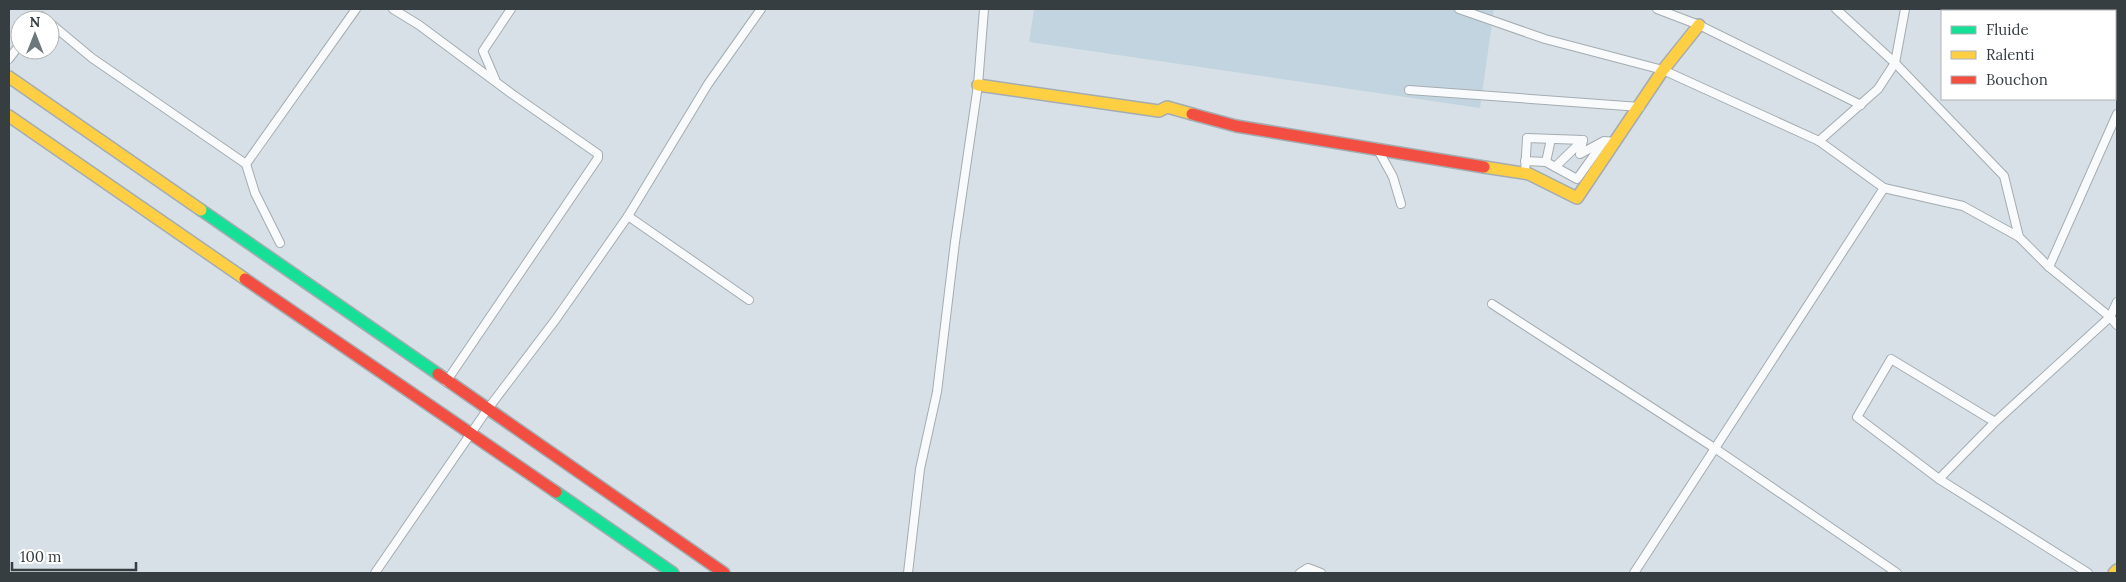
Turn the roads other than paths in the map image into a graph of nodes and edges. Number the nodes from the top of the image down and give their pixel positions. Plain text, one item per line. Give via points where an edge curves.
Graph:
1 (356, 9) edge
2 (393, 9) edge
3 (511, 9) edge
4 (761, 9) edge
5 (984, 9) edge
6 (1459, 9) edge
7 (1657, 9) edge
8 (1836, 9) edge
9 (1906, 9) edge
10 (1699, 25) junction
11 (60, 31) edge
12 (1895, 63) junction
13 (1663, 70) junction
14 (9, 77) edge
15 (496, 81) junction
16 (978, 85) junction
17 (1409, 90) dead end
18 (1861, 105) junction
19 (1640, 107) junction
20 (2117, 114) edge
21 (9, 116) edge
22 (1551, 139) junction
23 (1583, 140) junction
24 (1819, 141) junction
25 (1610, 142) junction
26 (1377, 148) junction
27 (1546, 162) junction
28 (246, 164) junction
29 (1525, 167) junction
30 (1555, 167) junction
31 (1884, 188) junction
32 (1401, 204) dead end
33 (628, 216) junction
34 (2019, 237) junction
35 (280, 243) dead end
36 (2049, 267) junction
37 (749, 300) dead end
38 (2117, 302) edge
39 (1492, 304) dead end
40 (2110, 317) junction
41 (2117, 325) edge
42 (446, 382) junction
43 (487, 410) junction
44 (1995, 422) junction
45 (472, 434) junction
46 (1716, 449) junction
47 (1939, 479) junction
48 (2117, 570) edge
49 (375, 573) edge
50 (674, 573) edge
51 (724, 573) edge
52 (908, 573) edge
53 (1300, 573) edge
54 (1321, 573) edge
55 (1634, 573) edge
56 (1897, 573) edge
57 (2088, 573) edge
58 (2114, 573) edge

1 - 28 street
2 - 15 street
3 - 15 street via 482,51
4 - 33 street via 708,84
5 - 16 street
6 - 13 street via 1545,38
7 - 10 street
8 - 12 street
9 - 12 street
10 - 13 main road
10 - 18 street
11 - 28 street via 92,58
12 - 18 street via 1878,89
12 - 34 street via 2004,176
13 - 19 main road
13 - 24 street
14 - 42 main road
15 - 42 street via 596,151 598,158
16 - 26 main road via 1159,111 1167,107 1236,126
16 - 52 street via 937,392 920,469
17 - 19 street
18 - 24 street
19 - 25 main road
20 - 36 street
21 - 45 main road
22 - 23 street
22 - 27 street
22 - 29 street via 1527,138
23 - 25 street via 1580,154
23 - 30 street
24 - 31 street
25 - 29 main road via 1577,198
25 - 30 street via 1577,179
26 - 29 main road
26 - 32 street via 1393,177
27 - 29 street
27 - 30 street
28 - 35 street via 255,193
31 - 34 street via 1963,206
31 - 46 street
33 - 37 street
33 - 43 street via 556,320
34 - 36 street
36 - 40 street
38 - 40 street
39 - 46 street
40 - 41 street
40 - 44 street
42 - 43 main road
43 - 45 street
43 - 51 main road
44 - 47 street
44 - 47 street via 1890,359 1857,418
45 - 49 street
45 - 50 main road
46 - 55 street
46 - 56 street
47 - 57 street
48 - 58 main road
53 - 54 street via 1308,568

